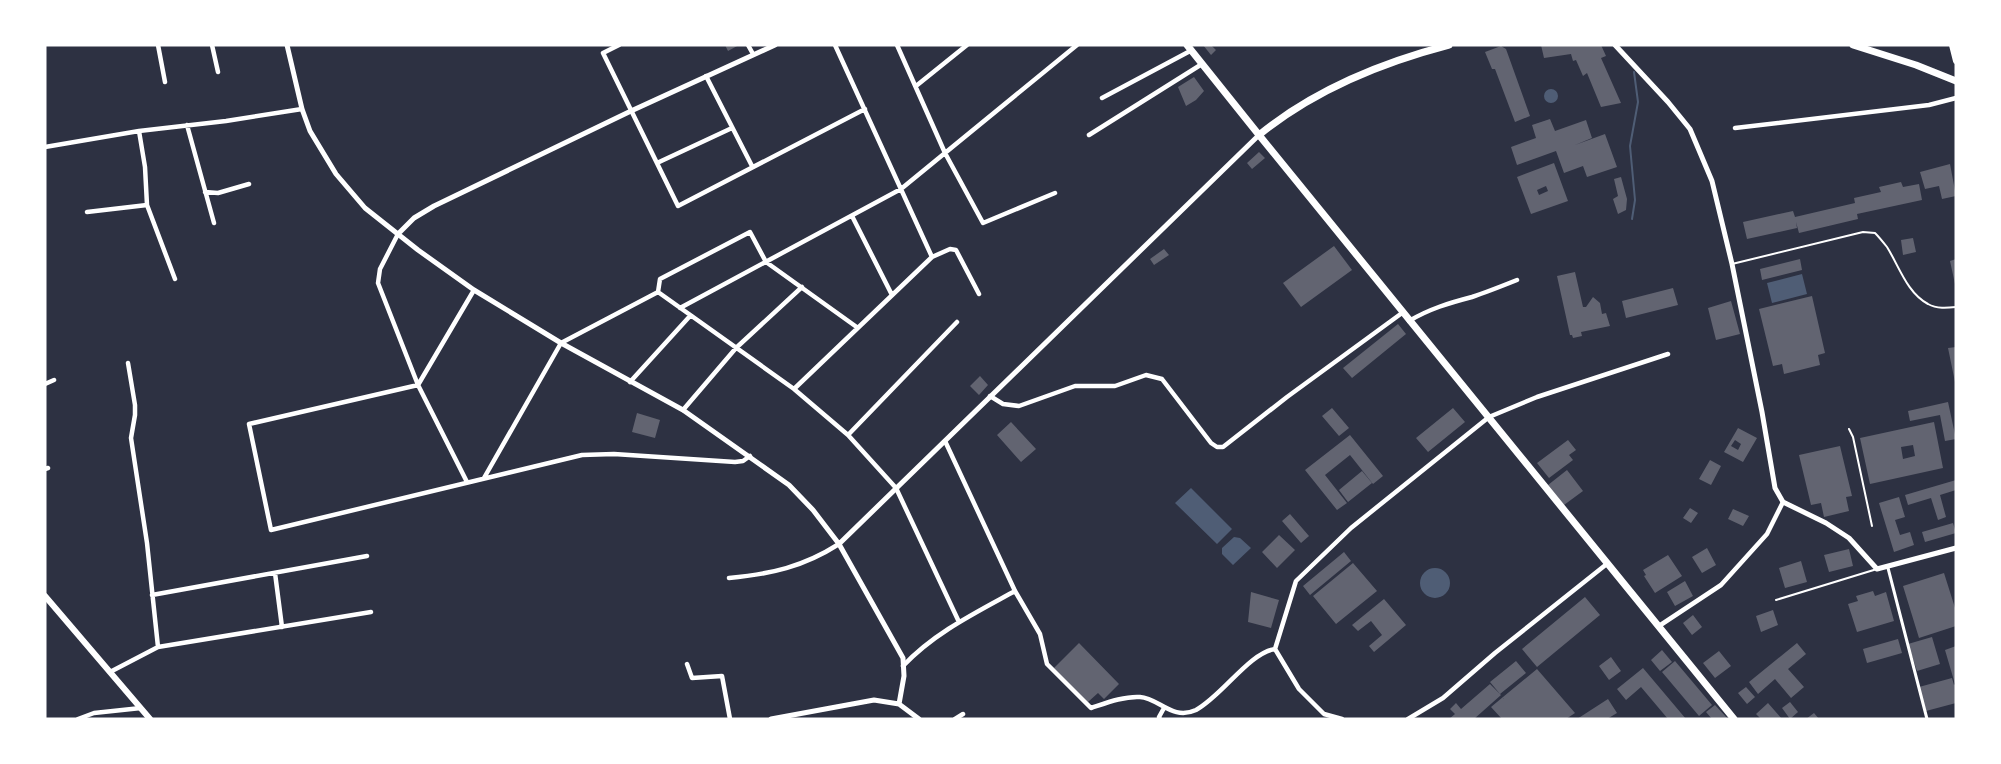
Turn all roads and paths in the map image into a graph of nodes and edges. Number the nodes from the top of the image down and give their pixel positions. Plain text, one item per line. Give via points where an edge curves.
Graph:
1 (158, 45) edge
2 (212, 45) edge
3 (287, 45) edge
4 (619, 45) edge
5 (747, 45) edge
6 (775, 45) edge
7 (835, 45) edge
8 (897, 45) edge
9 (966, 45) edge
10 (1077, 45) edge
11 (1449, 45) edge
12 (1615, 45) edge
13 (1853, 45) edge
14 (1952, 45) edge
15 (1189, 48) edge
16 (753, 54) junction
17 (1956, 61) edge
18 (1202, 64) junction
19 (218, 72) dead end
20 (706, 76) junction
21 (1956, 81) edge
22 (165, 82) dead end
23 (916, 86) junction
24 (1102, 98) dead end
25 (1956, 98) edge
26 (302, 109) junction
27 (865, 109) junction
28 (631, 111) junction
29 (187, 125) junction
30 (732, 128) junction
31 (1735, 128) dead end
32 (139, 131) junction
33 (1089, 135) dead end
34 (1259, 135) junction
35 (45, 147) edge
36 (945, 153) junction
37 (657, 163) junction
38 (752, 166) junction
39 (249, 184) dead end
40 (901, 189) junction
41 (205, 192) junction
42 (1055, 193) dead end
43 (147, 204) junction
44 (87, 212) dead end
45 (852, 216) junction
46 (214, 223) dead end
47 (398, 234) junction
48 (932, 257) junction
49 (766, 262) junction
50 (1732, 264) junction
51 (175, 279) dead end
52 (1517, 280) dead end
53 (802, 287) junction
54 (474, 290) junction
55 (658, 292) junction
56 (979, 294) dead end
57 (892, 295) junction
58 (1956, 307) edge
59 (680, 308) junction
60 (1402, 313) junction
61 (690, 316) junction
62 (1409, 321) junction
63 (957, 322) dead end
64 (858, 328) junction
65 (561, 343) junction
66 (736, 348) junction
67 (1668, 354) dead end
68 (128, 363) dead end
69 (54, 380) dead end
70 (630, 382) junction
71 (45, 384) edge
72 (418, 385) junction
73 (794, 389) junction
74 (990, 396) junction
75 (683, 410) junction
76 (1490, 417) junction
77 (1849, 429) dead end
78 (848, 435) junction
79 (945, 441) junction
80 (750, 456) junction
81 (484, 478) junction
82 (467, 482) junction
83 (896, 488) junction
84 (1783, 502) junction
85 (1872, 526) dead end
86 (839, 544) junction
87 (1956, 548) edge
88 (368, 556) dead end
89 (1608, 563) junction
90 (1888, 567) junction
91 (1877, 569) junction
92 (275, 573) junction
93 (729, 578) dead end
94 (1015, 591) junction
95 (152, 595) junction
96 (45, 596) edge
97 (1776, 600) dead end
98 (371, 612) dead end
99 (959, 622) junction
100 (1659, 626) junction
101 (282, 627) junction
102 (158, 647) junction
103 (1275, 648) junction
104 (687, 664) dead end
105 (903, 667) junction
106 (110, 672) junction
107 (899, 704) junction
108 (141, 708) junction
109 (1164, 708) junction
110 (808, 711) junction
111 (963, 714) dead end
112 (78, 719) edge
113 (150, 719) edge
114 (730, 719) edge
115 (771, 719) edge
116 (810, 719) edge
117 (919, 719) edge
118 (955, 719) edge
119 (1160, 719) edge
120 (1342, 719) edge
121 (1408, 719) edge
122 (1734, 719) edge
123 (1927, 719) edge

1 - 22 street
2 - 19 street
3 - 26 street
4 - 28 street via 603,52
5 - 16 street
6 - 16 street
7 - 27 street
8 - 23 street
9 - 23 street
10 - 36 street
11 - 34 main road via 1385,65 1334,87 1293,109
12 - 50 street via 1690,129 1712,181
13 - 21 main road
14 - 17 main road
15 - 18 main road
15 - 24 street
16 - 20 street
18 - 33 street
18 - 34 main road
20 - 28 street
20 - 30 street
23 - 36 street
25 - 31 street via 1929,105
26 - 29 street
26 - 47 street via 310,131 336,174 364,208
27 - 38 street
27 - 40 street
28 - 37 street
28 - 47 street via 434,206
29 - 32 street
29 - 41 street
30 - 37 street
30 - 38 street
32 - 35 street
32 - 43 street
34 - 60 main road
34 - 74 street
36 - 40 street
36 - 42 street via 983,223
37 - 38 street via 678,206
39 - 41 street via 218,193
40 - 45 street
40 - 48 street
41 - 46 street
43 - 44 street
43 - 51 street
45 - 49 street
45 - 57 street
47 - 54 street
47 - 72 street via 380,269 378,283
48 - 56 street via 956,250
48 - 57 street
49 - 53 street
49 - 55 street via 750,232 660,279
49 - 59 street
50 - 58 lane via 1863,232 1875,233 1918,296 1929,305
50 - 84 street via 1775,488
52 - 62 street via 1445,303
53 - 64 street
53 - 66 street
54 - 65 street
54 - 72 street
55 - 59 street
55 - 65 street
57 - 64 street
59 - 61 street
60 - 62 main road
60 - 74 street via 1223,447 1214,446 1162,379 1146,375 1115,386 1075,386 1018,406 1003,404
61 - 66 street
61 - 70 street
62 - 76 main road
63 - 78 street
64 - 73 street
65 - 70 street
65 - 81 street
66 - 73 street
66 - 75 street
67 - 76 street via 1537,397
68 - 95 street via 135,405 131,438
69 - 71 street
70 - 75 street
72 - 82 street
72 - 82 street via 249,424 271,530
73 - 78 street
74 - 79 street
75 - 80 street
76 - 89 main road
76 - 103 street via 1351,528 1296,581
77 - 85 lane
78 - 83 street
79 - 83 street
79 - 94 street
80 - 81 street via 735,462 582,455
80 - 86 street via 789,484
81 - 82 street
83 - 86 street
83 - 99 street
84 - 91 street via 1849,538
84 - 100 street via 1767,534 1721,585
86 - 93 street via 793,567
86 - 105 street via 903,657
87 - 90 street
88 - 92 street
89 - 100 main road
89 - 121 street via 1443,698
90 - 91 street
90 - 123 street
91 - 97 lane
92 - 95 street
92 - 101 street
94 - 99 street
94 - 109 street via 1040,634 1047,664 1091,708 1143,697
95 - 102 street
96 - 106 main road
98 - 101 street
99 - 105 street via 915,653
100 - 122 main road
101 - 102 street
102 - 106 street
103 - 109 street via 1264,650 1196,710 1180,713
103 - 120 street via 1299,689 1324,714
104 - 114 street via 692,678 722,676
105 - 107 street
106 - 108 main road
107 - 110 street via 874,700
107 - 117 street
108 - 112 street via 94,713
108 - 113 main road
109 - 119 street
110 - 115 street
110 - 116 street
111 - 118 street

